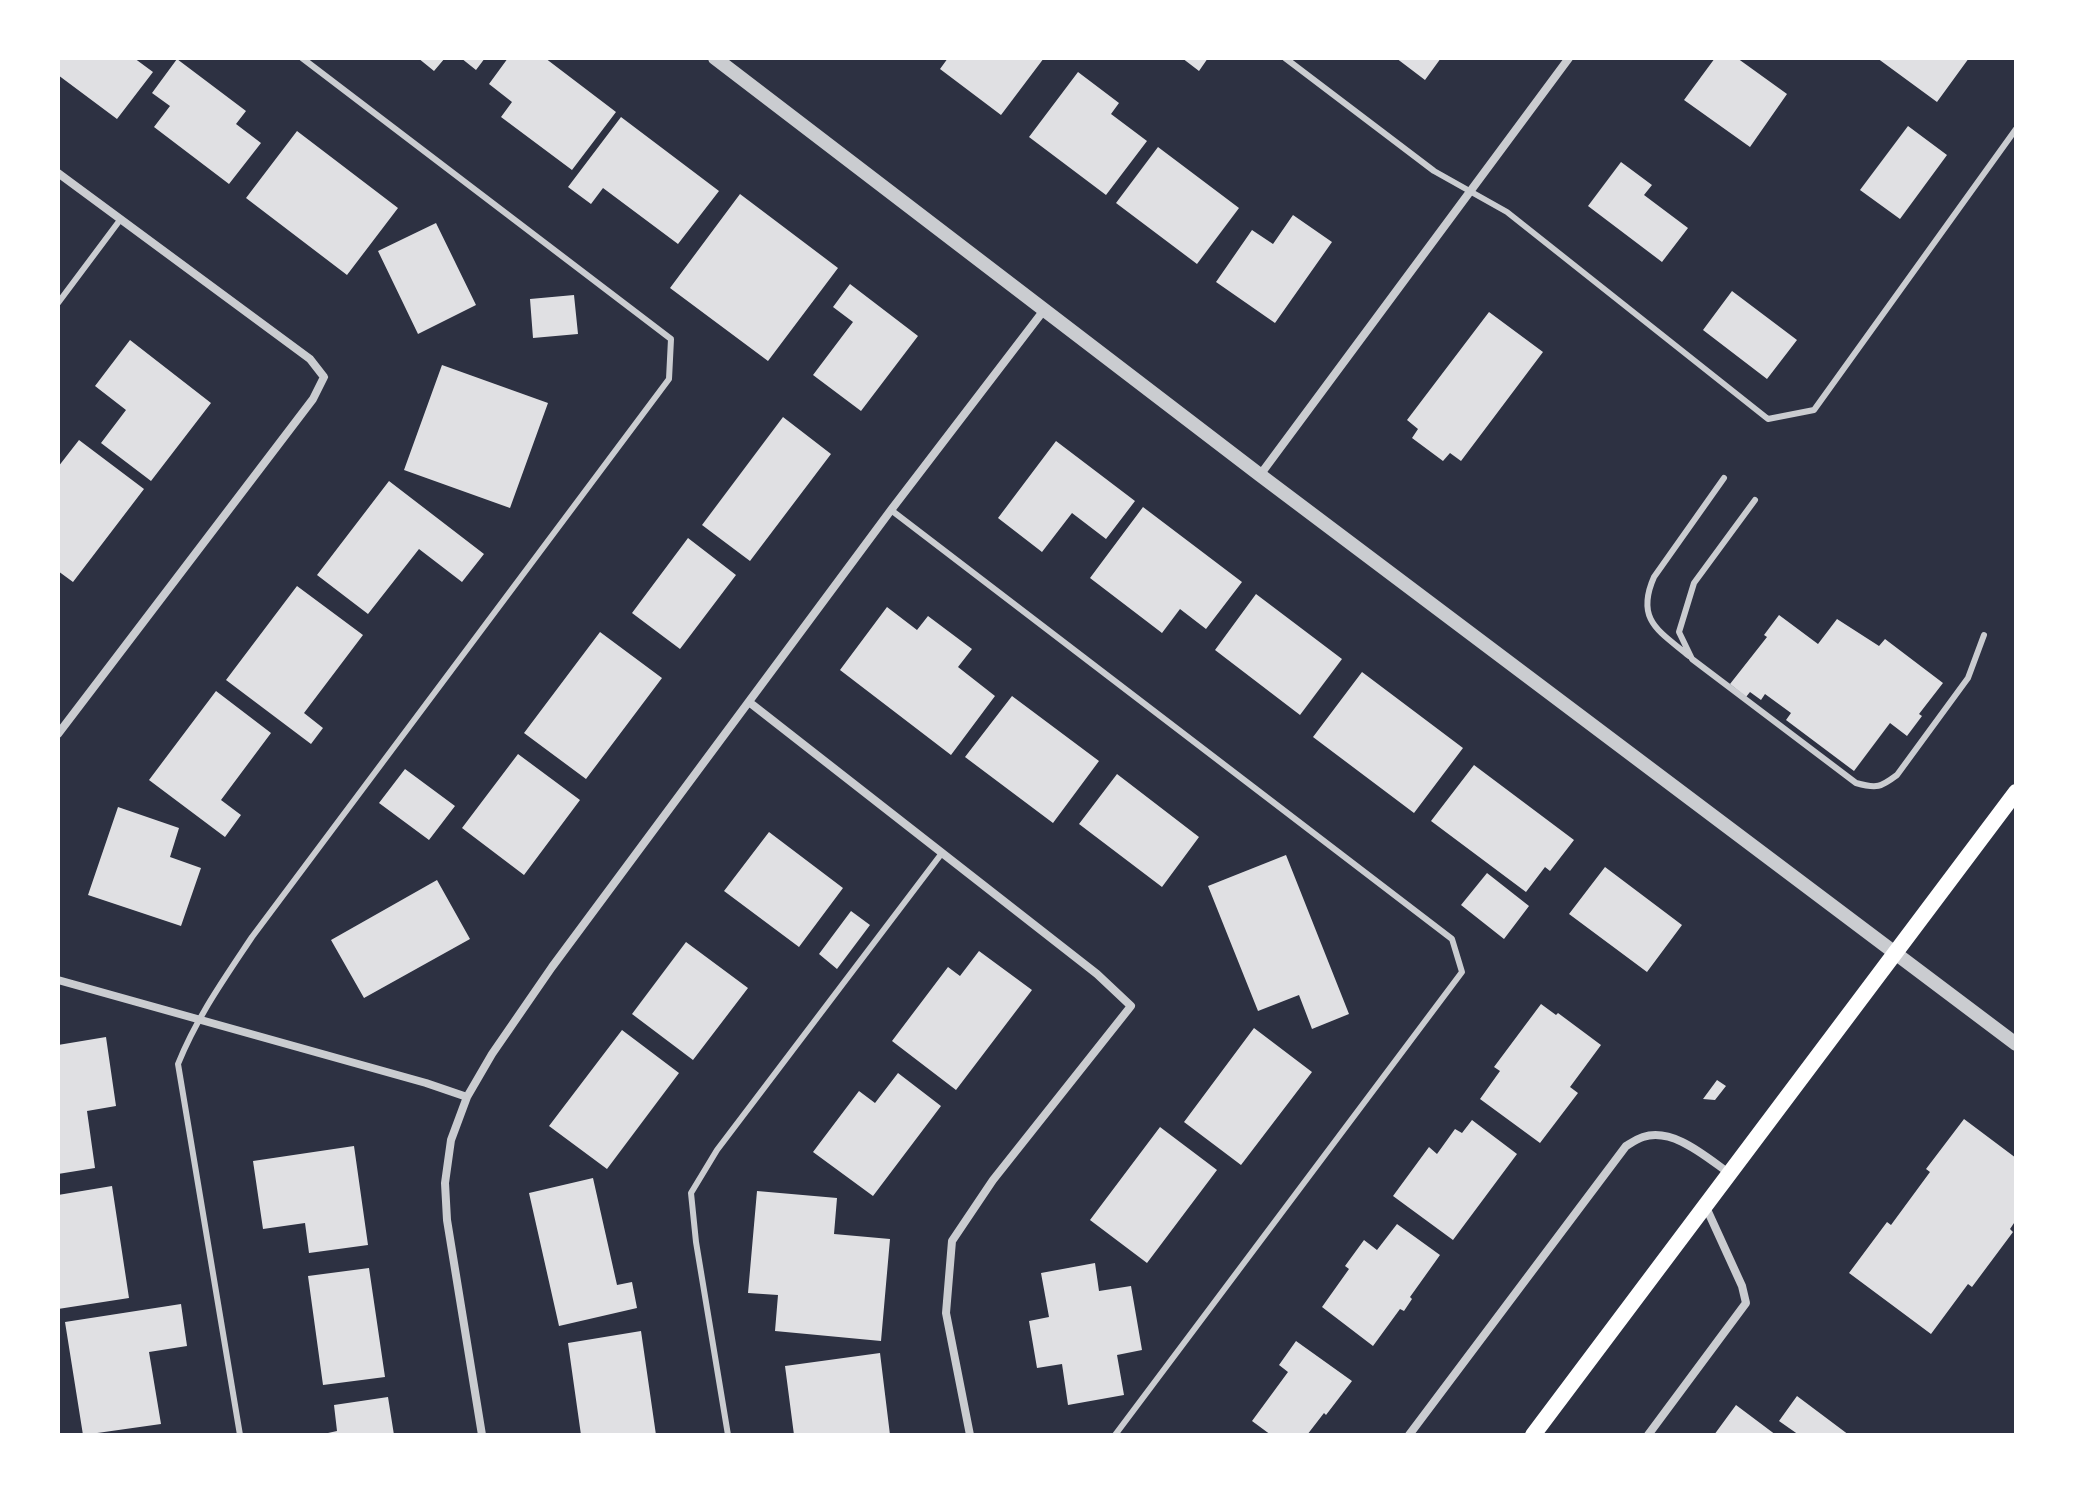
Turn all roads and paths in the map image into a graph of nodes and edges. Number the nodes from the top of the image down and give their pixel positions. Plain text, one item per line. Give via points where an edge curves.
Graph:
1 (302, 58) edge
2 (715, 58) edge
3 (1285, 58) edge
4 (1569, 58) edge
5 (2016, 129) edge
6 (58, 173) edge
7 (1470, 191) junction
8 (120, 220) junction
9 (58, 303) edge
10 (1044, 310) junction
11 (1260, 475) junction
12 (1724, 478) dead end
13 (1755, 500) dead end
14 (891, 510) junction
15 (1984, 635) dead end
16 (1692, 659) junction
17 (749, 702) junction
18 (58, 734) edge
19 (2016, 792) edge
20 (942, 853) junction
21 (1894, 952) junction
22 (58, 980) edge
23 (198, 1018) junction
24 (2016, 1044) edge
25 (467, 1097) junction
26 (1729, 1173) junction
27 (1705, 1205) junction
28 (240, 1435) edge
29 (482, 1435) edge
30 (728, 1435) edge
31 (970, 1435) edge
32 (1115, 1435) edge
33 (1409, 1435) edge
34 (1533, 1435) edge
35 (1648, 1435) edge

1 - 23 lane via 671,339 669,379 252,937
2 - 10 street
3 - 7 lane via 1434,171
4 - 7 street
5 - 7 lane via 1814,410 1768,419 1507,212
6 - 8 street
7 - 11 street
8 - 9 lane
8 - 18 street via 310,359 324,377 313,399
10 - 11 street
10 - 14 street
11 - 21 street
12 - 16 lane via 1647,593 1647,613 1655,628
13 - 16 lane via 1694,583 1679,632
14 - 17 street
14 - 32 lane via 1452,939 1462,972
15 - 16 lane via 1968,678 1897,775 1882,786 1856,783
17 - 20 street
17 - 25 street via 552,967
19 - 21 main road
20 - 30 lane via 717,1150 691,1193
20 - 31 street via 1131,1006 993,1180 952,1241 946,1313
21 - 24 street
21 - 26 main road
22 - 23 street
23 - 25 street
23 - 28 lane via 178,1064
25 - 29 street via 451,1140 445,1183
26 - 27 main road
26 - 33 street via 1672,1138 1645,1135 1626,1146
27 - 34 main road
27 - 35 street via 1746,1303

